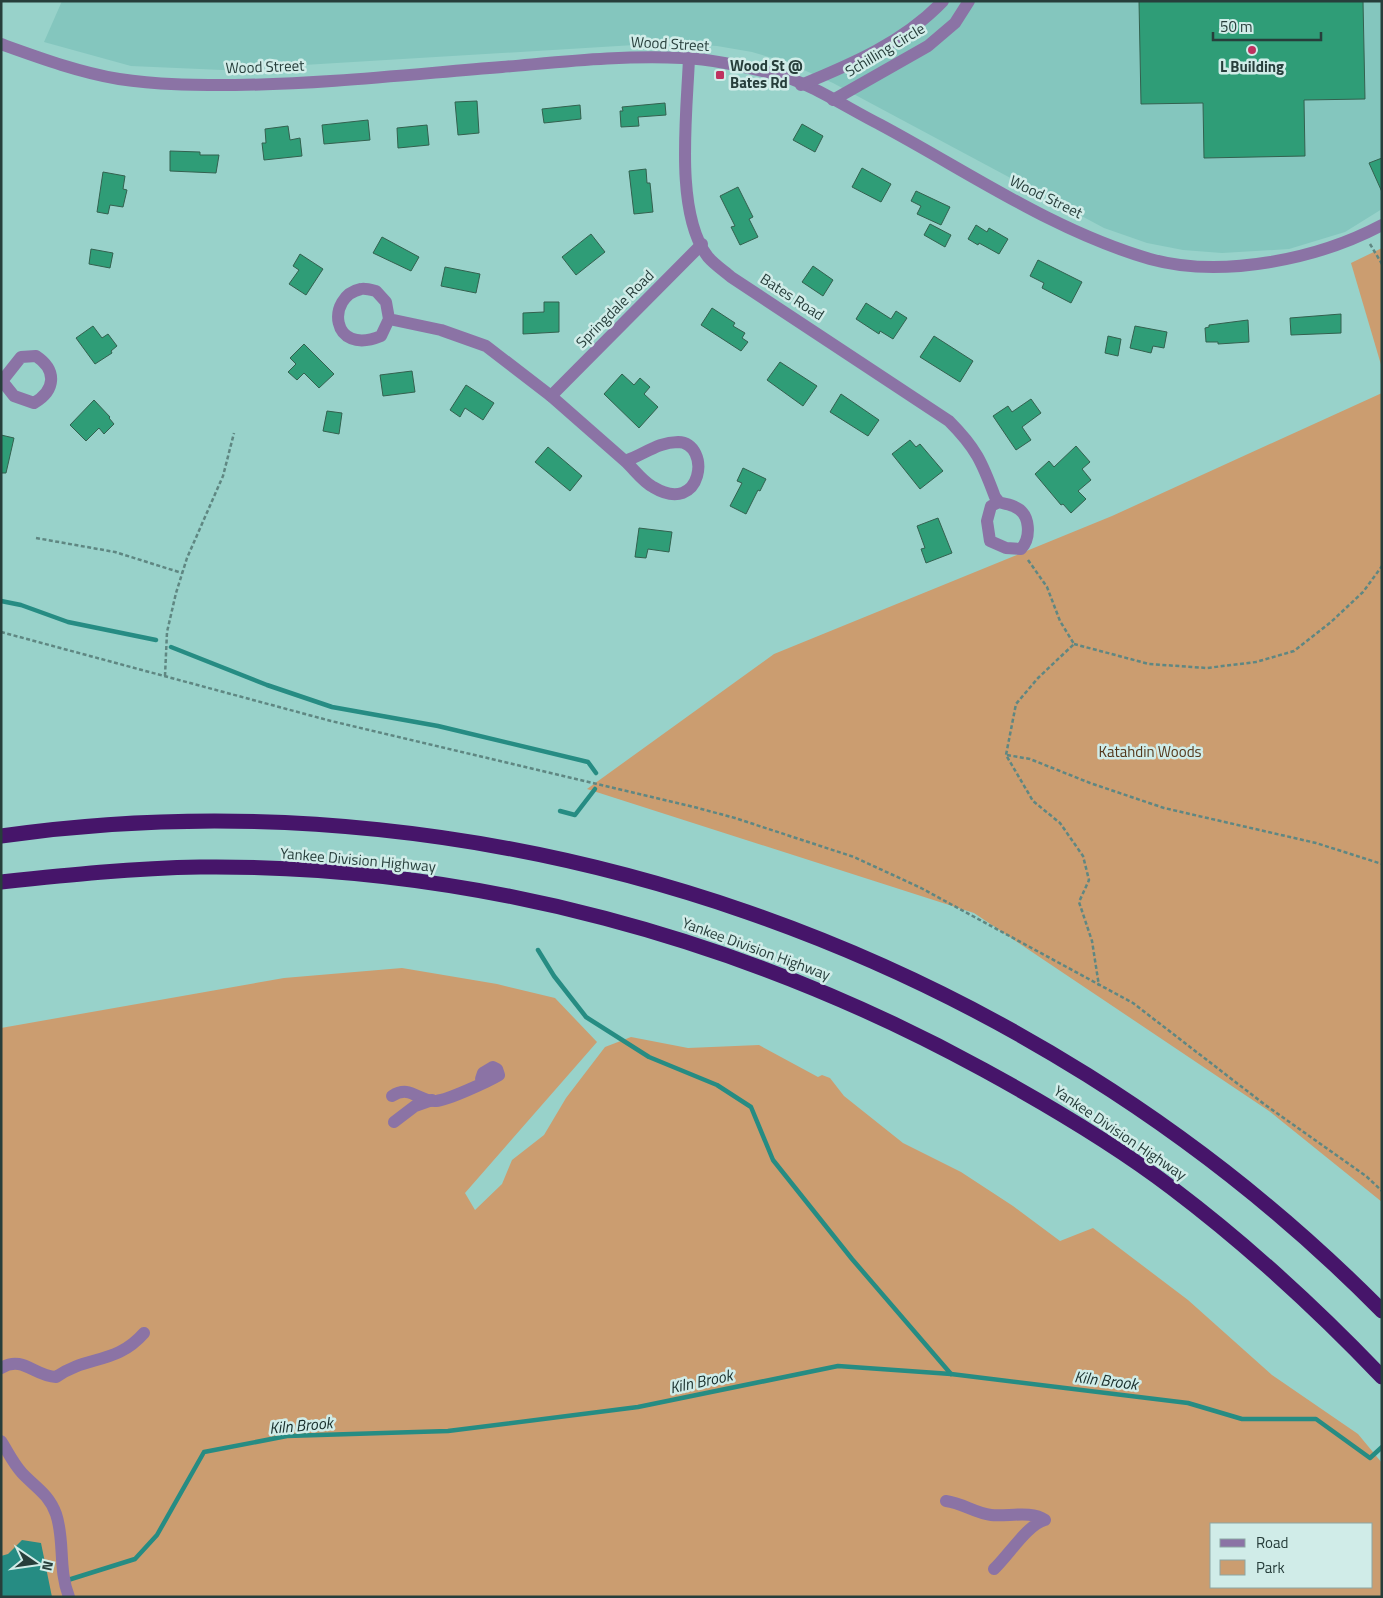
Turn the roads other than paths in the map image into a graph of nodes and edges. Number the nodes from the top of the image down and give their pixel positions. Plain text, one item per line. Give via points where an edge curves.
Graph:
1 (943, 1) edge
2 (970, 1) edge
3 (1, 44) edge
4 (690, 58) junction
5 (801, 85) junction
6 (833, 100) junction
7 (1382, 225) edge
8 (702, 244) junction
9 (389, 319) junction
10 (551, 396) junction
11 (625, 461) junction
12 (999, 502) junction
13 (1, 836) edge
14 (1, 882) edge
15 (481, 1079) dead end
16 (392, 1096) dead end
17 (432, 1100) junction
18 (394, 1122) dead end
19 (1382, 1311) edge
20 (144, 1333) dead end
21 (1, 1368) edge
22 (1382, 1377) edge
23 (1, 1441) edge
24 (946, 1501) dead end
25 (994, 1568) dead end
26 (69, 1597) edge

1 - 5 street, Schilling Circle via 902,36 853,63
2 - 6 street, Schilling Circle via 955,23 928,46
3 - 4 street, Wood Street via 63,66 120,79 180,85 285,84 599,58
4 - 5 street, Wood Street via 780,75
4 - 8 street, Bates Road via 686,165 688,210
5 - 6 street, Wood Street
6 - 7 street, Wood Street via 1064,224 1153,259 1195,266 1271,261 1320,251
8 - 10 street, Springdale Road
8 - 12 street, Bates Road via 708,257 732,277 949,421 982,461
9 - 9 street via 386,302 376,291 362,288 342,302 338,314 339,327 356,342 381,336
9 - 10 street via 441,330 486,346
10 - 11 street
11 - 11 street via 665,443 681,442 690,446 698,460 696,482 688,491 674,495 648,484
12 - 12 street via 991,506 987,521 990,541 1006,548 1021,548 1027,542 1028,529 1023,513 1016,507
13 - 19 highway, Yankee Division Highway via 156,820 332,825 467,841 593,866 694,894 789,926 934,989 1060,1057 1232,1176 1340,1269
14 - 22 highway, Yankee Division Highway via 149,868 203,867 382,877 458,888 626,923 805,983 944,1048 1062,1114 1116,1149 1171,1187 1228,1235 1340,1333
15 - 17 street via 487,1070 497,1069 499,1075 491,1080 446,1098
16 - 17 street via 400,1091 413,1092
17 - 18 street via 415,1106
20 - 21 street via 135,1343 110,1357 68,1368 56,1378 44,1377 19,1363 12,1362
23 - 26 street via 10,1458 46,1495 56,1512 62,1580
24 - 25 street via 985,1514 1045,1520 1035,1523

